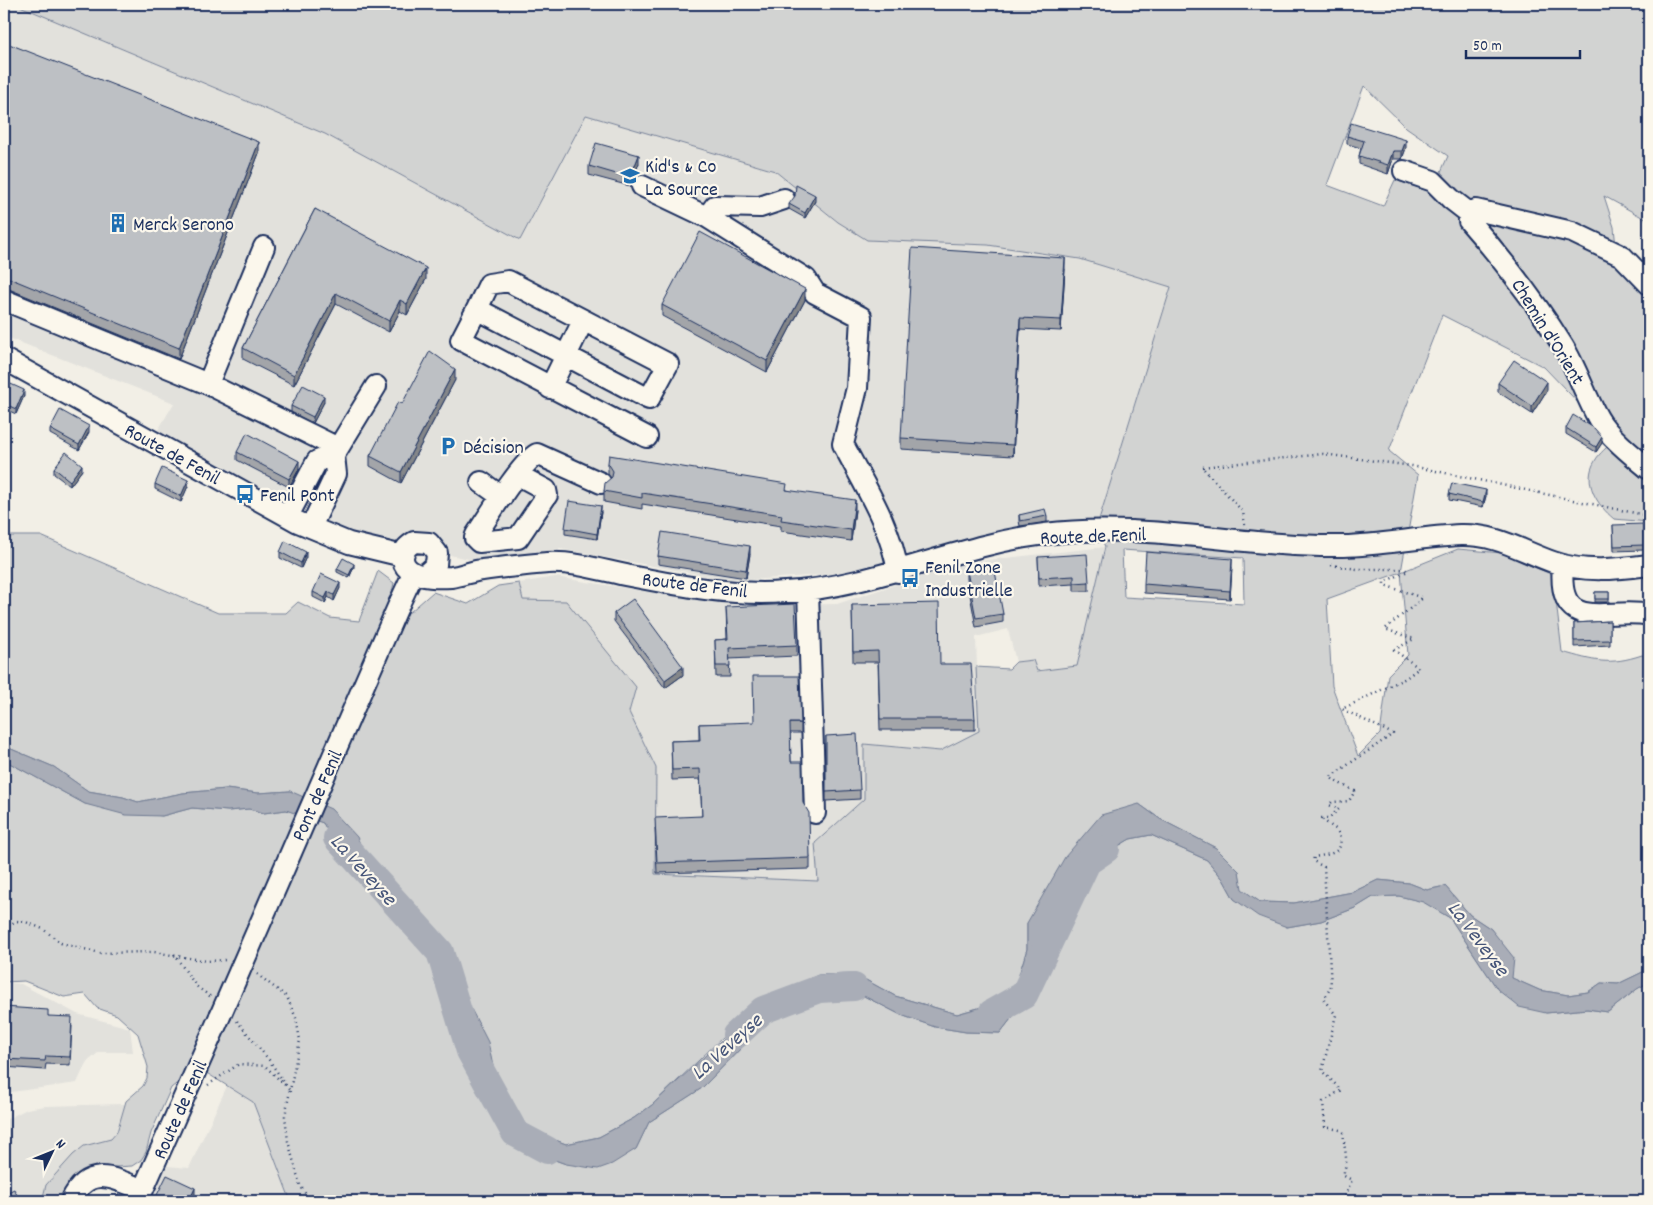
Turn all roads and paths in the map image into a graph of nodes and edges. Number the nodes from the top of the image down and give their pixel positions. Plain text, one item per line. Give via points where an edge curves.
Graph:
1 (1404, 171) dead end
2 (642, 186) dead end
3 (784, 199) dead end
4 (1472, 216) junction
5 (707, 217) junction
6 (264, 247) dead end
7 (1649, 284) edge
8 (4, 300) edge
9 (476, 309) junction
10 (584, 321) junction
11 (4, 355) edge
12 (566, 357) junction
13 (4, 359) edge
14 (23, 368) junction
15 (208, 384) junction
16 (376, 386) dead end
17 (550, 388) junction
18 (647, 437) dead end
19 (336, 451) junction
20 (1649, 469) edge
21 (518, 475) junction
22 (481, 482) dead end
23 (601, 483) dead end
24 (502, 497) junction
25 (288, 516) junction
26 (1649, 516) edge
27 (311, 527) junction
28 (1248, 541) junction
29 (437, 553) junction
30 (1330, 564) dead end
31 (1563, 565) junction
32 (1649, 565) edge
33 (414, 568) junction
34 (479, 570) junction
35 (898, 572) junction
36 (808, 590) junction
37 (1649, 615) edge
38 (815, 813) dead end
39 (4, 928) edge
40 (235, 963) dead end
41 (250, 970) dead end
42 (220, 1016) joint
43 (207, 1086) dead end
44 (290, 1091) junction
45 (140, 1196) edge
46 (71, 1201) edge
47 (310, 1201) edge
48 (1342, 1201) edge

1 - 4 street, Chemin d'Orient via 1433,181
2 - 5 street
3 - 5 street via 760,207 715,206
4 - 7 street via 1476,210 1572,232 1622,256
4 - 20 street, Chemin d'Orient via 1469,221 1537,303 1571,358 1599,419
5 - 35 street via 806,278 816,294 861,317 857,388 843,444 878,512 895,553
6 - 15 street
8 - 15 street
9 - 10 street via 490,284 508,281
9 - 12 street
9 - 17 street via 461,340
10 - 12 street
10 - 12 street via 668,364 650,399
11 - 14 street
12 - 17 street
13 - 14 street, Route de Fenil
14 - 25 street, Route de Fenil
15 - 19 street
16 - 19 street
17 - 18 street
19 - 25 street via 317,461
19 - 27 street via 336,474
21 - 23 street via 537,454
21 - 24 street
21 - 24 street via 546,490 547,495 518,538 480,542 476,535
22 - 24 street
25 - 27 street, Route de Fenil
26 - 28 path via 1412,466 1323,454 1202,467 1243,512
27 - 33 street, Route de Fenil
28 - 31 street, Route de Fenil via 1343,546 1459,535 1481,536 1504,541
28 - 35 street, Route de Fenil via 1139,532 1068,532 1013,540
29 - 33 street via 434,568
29 - 33 street via 429,543 418,541 408,546
29 - 34 street, Route de Fenil via 458,567
30 - 48 path via 1357,569 1404,569 1408,571 1384,582 1384,585 1423,598 1384,629 1414,639 1394,650 1420,668 1397,683 1342,709 1393,734 1330,777 1355,791 1349,801 1329,804 1339,809 1333,816 1320,818 1337,830 1340,836 1338,850 1314,857 1313,861 1324,867 1331,986 1324,1000 1336,1014 1322,1071 1341,1090 1323,1102 1323,1122 1325,1127 1344,1133 1342,1145 1346,1158 1343,1171 1344,1176 1352,1180
31 - 32 street, Route de Fenil via 1609,570
31 - 37 street via 1563,588 1568,601 1577,610 1588,615
33 - 34 street, Route de Fenil via 450,577
33 - 42 street, Pont de Fenil, bridge
34 - 36 street, Route de Fenil via 552,563 740,592
35 - 36 street, Route de Fenil
36 - 38 street
39 - 40 path via 16,921 26,922 43,929 61,943 100,954 154,952
41 - 44 path via 288,997 296,1018 300,1040
42 - 45 street, Route de Fenil
43 - 44 path via 239,1064 265,1066
44 - 47 path via 285,1116 288,1141 300,1185
45 - 46 street via 116,1178 104,1176 86,1182

